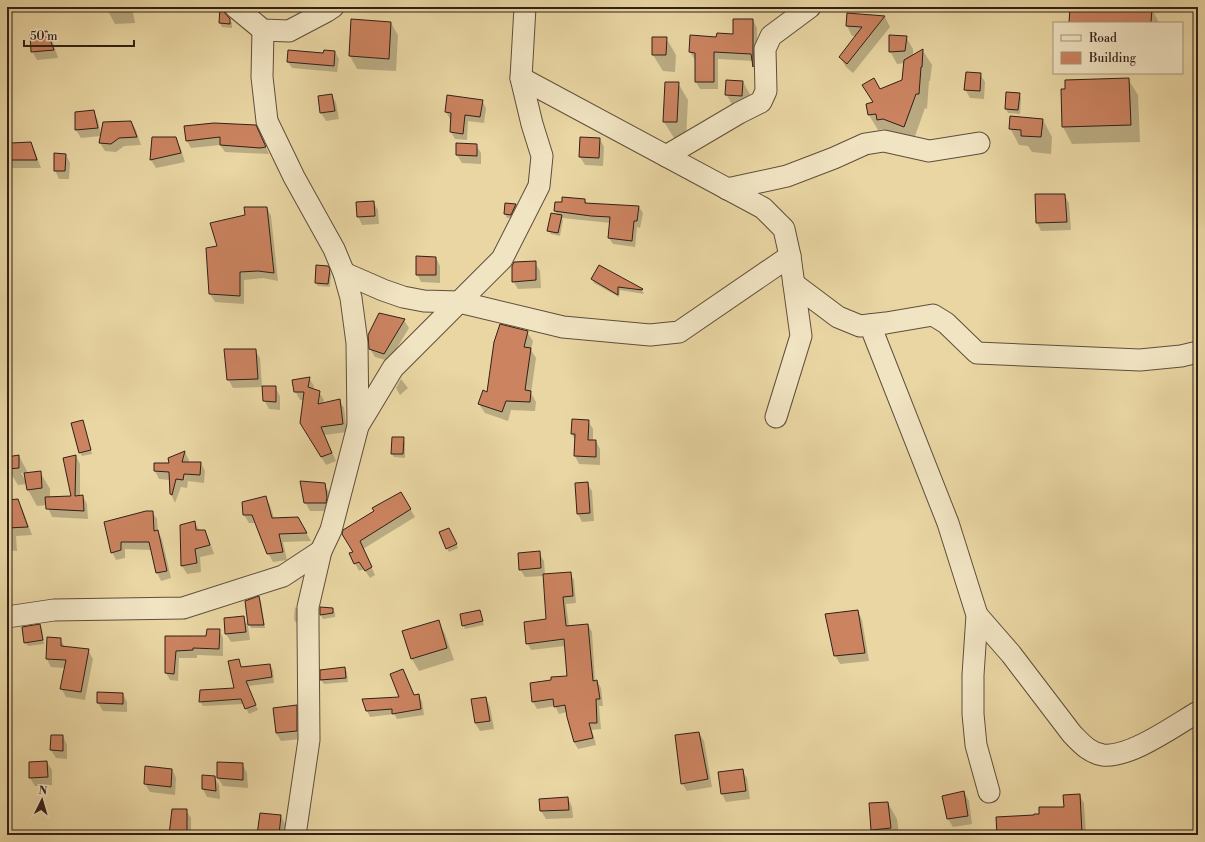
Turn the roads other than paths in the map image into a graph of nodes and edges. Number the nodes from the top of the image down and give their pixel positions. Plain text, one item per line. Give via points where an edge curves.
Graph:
1 (235, 7) edge
2 (333, 7) edge
3 (525, 7) edge
4 (810, 7) edge
5 (263, 30) junction
6 (520, 78) junction
7 (979, 143) dead end
8 (666, 156) junction
9 (727, 189) junction
10 (790, 256) junction
11 (344, 273) junction
12 (794, 284) junction
13 (460, 302) junction
14 (870, 325) junction
15 (1198, 352) edge
16 (776, 417) dead end
17 (358, 426) junction
18 (321, 551) junction
19 (977, 616) junction
20 (7, 617) edge
21 (1198, 712) edge
22 (988, 792) dead end
23 (295, 835) edge

1 - 5 street
2 - 5 street via 289,31
3 - 6 street
4 - 8 street via 771,36 765,49 766,91 761,102
5 - 11 street via 262,77 267,121
6 - 8 street
6 - 13 street via 542,156 539,186 502,259
7 - 9 street via 929,151 884,141 865,144 787,176
8 - 9 street
9 - 10 street via 763,208 784,229
10 - 12 street
10 - 13 street via 679,332 650,334 563,327
11 - 13 street via 403,297 424,301
11 - 17 street via 351,298 357,343
12 - 14 street via 838,317 860,326
12 - 16 street via 801,336
13 - 17 street via 393,368
14 - 15 street via 933,315 946,323 978,353 1140,360
14 - 19 street via 948,523
17 - 18 street via 331,530
18 - 20 street via 283,576 183,608 54,610
18 - 23 street via 308,607 309,740
19 - 21 street via 1011,654 1072,734 1091,751 1102,755 1135,748
19 - 22 street via 973,714 976,745

